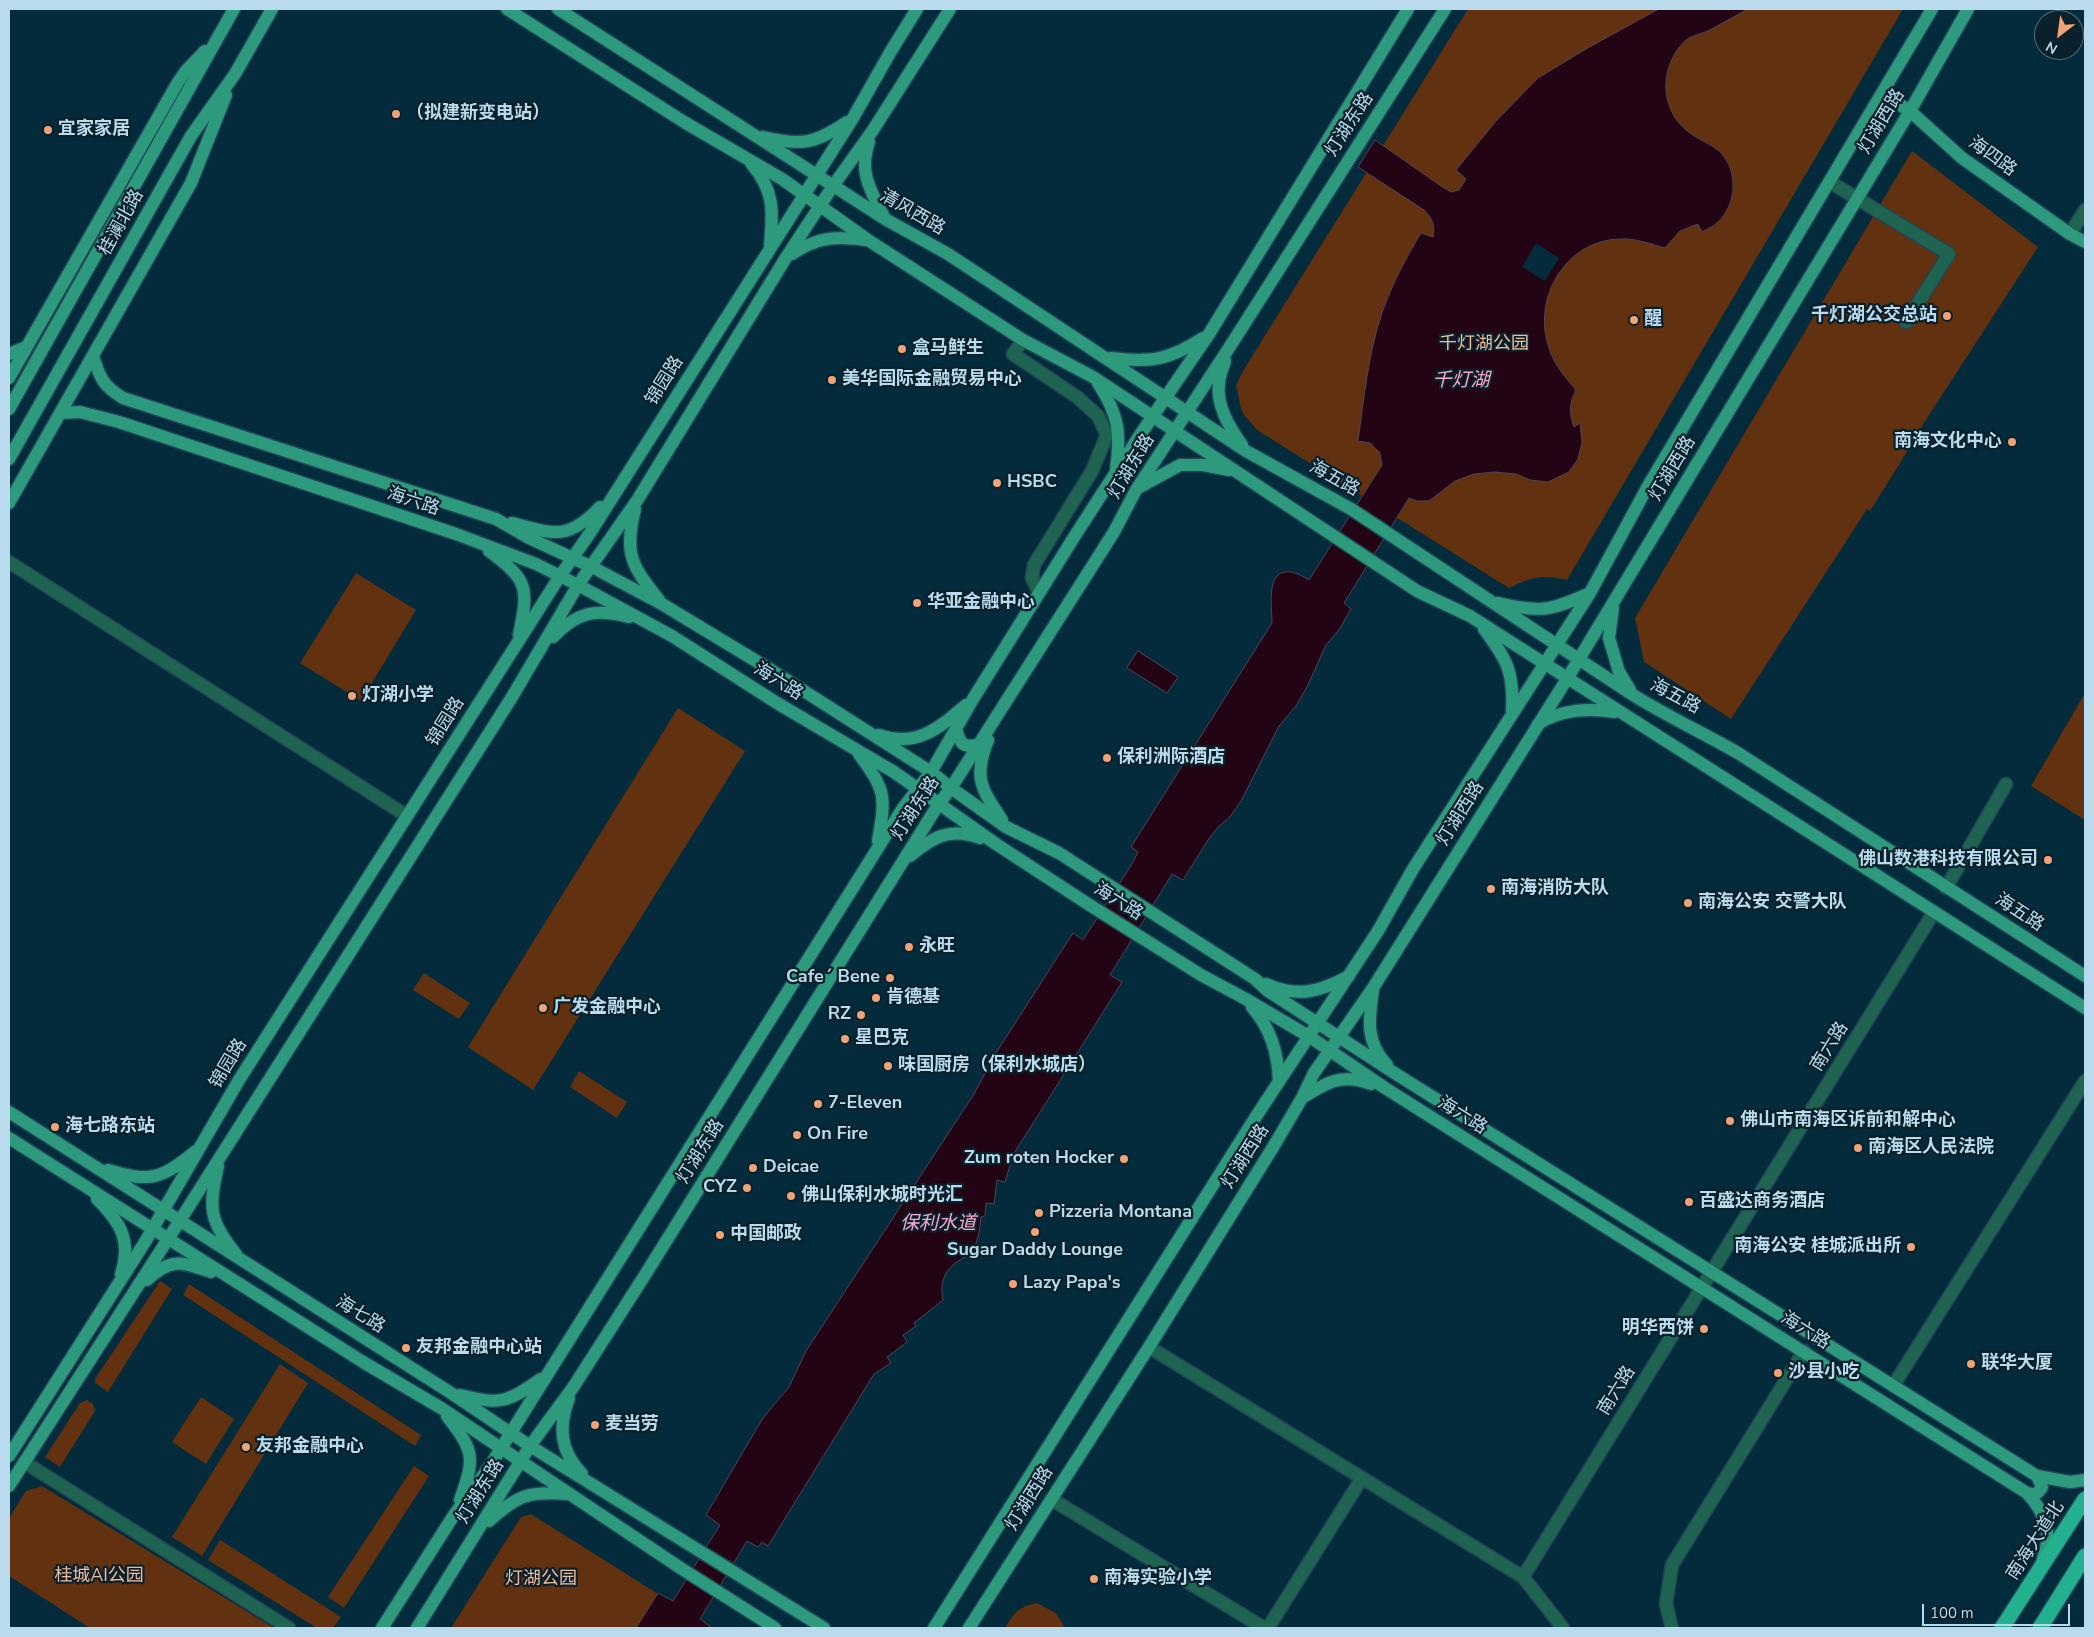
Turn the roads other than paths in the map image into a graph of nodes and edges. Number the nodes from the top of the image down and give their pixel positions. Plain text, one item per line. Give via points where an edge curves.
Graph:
1 (234, 9) edge
2 (272, 9) edge
3 (507, 9) edge
4 (558, 9) edge
5 (917, 9) edge
6 (950, 9) edge
7 (1408, 9) edge
8 (1445, 9) edge
9 (1932, 9) edge
10 (1968, 9) edge
11 (216, 41) junction
12 (234, 74) junction
13 (1882, 94) junction
14 (1910, 111) junction
15 (853, 118) junction
16 (873, 130) junction
17 (753, 134) junction
18 (745, 156) junction
19 (816, 175) junction
20 (1830, 182) junction
21 (833, 186) junction
22 (804, 193) junction
23 (1857, 198) junction
24 (821, 206) junction
25 (2085, 210) edge
26 (884, 219) junction
27 (2070, 234) junction
28 (868, 240) junction
29 (2085, 242) edge
30 (769, 248) junction
31 (787, 256) junction
32 (1906, 322) dead end
33 (1209, 334) junction
34 (1022, 340) junction
35 (26, 347) junction
36 (1229, 348) junction
37 (9, 354) edge
38 (93, 356) junction
39 (1106, 358) junction
40 (1094, 377) junction
41 (9, 378) edge
42 (1166, 396) junction
43 (9, 409) edge
44 (1187, 412) junction
45 (60, 413) junction
46 (1153, 416) junction
47 (1174, 432) junction
48 (1246, 451) junction
49 (9, 460) edge
50 (1235, 471) junction
51 (1115, 475) junction
52 (619, 488) junction
53 (1136, 490) junction
54 (638, 499) junction
55 (9, 503) edge
56 (496, 519) junction
57 (479, 543) junction
58 (574, 558) junction
59 (9, 562) edge
60 (592, 567) junction
61 (560, 576) junction
62 (578, 585) junction
63 (1040, 592) junction
64 (1590, 593) junction
65 (1614, 601) junction
66 (1491, 602) junction
67 (662, 604) junction
68 (646, 622) junction
69 (1480, 622) junction
70 (517, 643) junction
71 (1556, 645) junction
72 (538, 654) junction
73 (1578, 659) junction
74 (1544, 664) junction
75 (1567, 679) junction
76 (1633, 695) junction
77 (973, 699) junction
78 (1512, 712) junction
79 (1620, 713) junction
80 (998, 714) junction
81 (1536, 725) junction
82 (864, 729) junction
83 (956, 729) junction
84 (978, 745) junction
85 (854, 748) junction
86 (931, 772) junction
87 (2006, 784) dead end
88 (951, 788) junction
89 (916, 789) junction
90 (938, 805) junction
91 (407, 816) junction
92 (1006, 827) junction
93 (996, 844) junction
94 (877, 848) junction
95 (902, 862) junction
96 (1946, 888) junction
97 (1934, 912) junction
98 (1351, 974) junction
99 (2085, 976) edge
100 (1255, 979) junction
101 (1373, 988) junction
102 (1244, 998) junction
103 (2085, 1008) edge
104 (1318, 1025) junction
105 (1310, 1037) junction
106 (1338, 1037) junction
107 (1330, 1050) junction
108 (1396, 1074) junction
109 (2085, 1081) edge
110 (1279, 1082) junction
111 (1385, 1088) junction
112 (1302, 1098) junction
113 (9, 1112) edge
114 (9, 1138) edge
115 (202, 1146) junction
116 (220, 1157) junction
117 (95, 1167) junction
118 (83, 1184) junction
119 (163, 1212) junction
120 (179, 1222) junction
121 (153, 1228) junction
122 (168, 1238) junction
123 (242, 1262) junction
124 (1712, 1272) junction
125 (230, 1278) junction
126 (118, 1285) junction
127 (1702, 1287) junction
128 (133, 1294) junction
129 (1149, 1347) junction
130 (1804, 1351) junction
131 (545, 1376) junction
132 (574, 1386) junction
133 (1894, 1386) junction
134 (451, 1393) junction
135 (441, 1408) junction
136 (510, 1432) junction
137 (530, 1446) junction
138 (500, 1447) junction
139 (9, 1456) edge
140 (24, 1462) junction
141 (521, 1462) junction
142 (2037, 1476) junction
143 (1362, 1478) junction
144 (2085, 1480) edge
145 (592, 1485) junction
146 (9, 1486) edge
147 (2027, 1493) junction
148 (570, 1494) junction
149 (1051, 1499) junction
150 (2085, 1499) edge
151 (454, 1515) junction
152 (478, 1531) junction
153 (2085, 1556) edge
154 (2036, 1574) junction
155 (1523, 1577) junction
156 (290, 1628) edge
157 (382, 1628) edge
158 (417, 1628) edge
159 (775, 1628) edge
160 (824, 1628) edge
161 (934, 1628) edge
162 (969, 1628) edge
163 (1266, 1628) edge
164 (1563, 1628) edge
165 (1672, 1628) edge
166 (2002, 1628) edge
167 (2040, 1628) edge

1 - 11 main road, 桂澜北路
2 - 12 main road, 桂澜北路
3 - 18 main road via 684,122
4 - 17 main road, 清风西路
5 - 15 main road, 锦园路
6 - 16 main road
7 - 33 main road, 灯湖东路
8 - 36 main road, 灯湖东路
9 - 13 main road, 灯湖西路
10 - 14 main road, 灯湖西路
11 - 35 main road via 176,84
11 - 43 main road, 桂澜北路
12 - 38 main road via 191,182
12 - 49 main road, 桂澜北路 via 191,136
13 - 14 main road, 海四路
13 - 20 main road, 灯湖西路
14 - 23 main road, 灯湖西路
14 - 27 main road, 海四路 via 1962,158
15 - 17 main road via 829,134 805,143
15 - 19 main road, 锦园路
16 - 21 main road
16 - 26 main road via 866,150 865,180
17 - 19 main road, 清风西路
18 - 22 main road
18 - 30 main road via 758,171 773,208
19 - 21 main road, 清风西路
19 - 22 main road, 锦园路
20 - 23 street
20 - 64 main road, 灯湖西路 via 1648,486
21 - 24 main road
21 - 26 main road, 清风西路
22 - 24 main road
22 - 30 main road, 锦园路
23 - 32 street via 1949,254
23 - 65 main road, 灯湖西路
24 - 28 main road
24 - 31 main road
25 - 27 street
26 - 39 main road, 清风西路 via 948,254
27 - 29 main road, 海四路
28 - 31 main road via 846,237 822,239
28 - 34 main road
30 - 52 main road, 锦园路
31 - 54 main road
33 - 39 main road via 1181,352 1161,359 1139,362
33 - 42 main road, 灯湖东路
34 - 40 main road
34 - 63 street via 1013,354 1077,397 1098,416 1107,436 1092,471 1034,565 1032,578
35 - 37 main road
35 - 41 main road
36 - 44 main road, 灯湖东路
36 - 48 main road via 1218,384 1232,431
38 - 45 main road
38 - 56 main road, 海六路 via 102,380 123,398
39 - 42 main road, 清风西路
40 - 46 main road
40 - 51 main road via 1110,400 1116,416 1120,443
42 - 44 main road, 清风西路
42 - 46 main road, 灯湖东路
44 - 47 main road, 灯湖东路
44 - 48 main road, 清风西路
45 - 55 main road
45 - 57 main road, 海六路 via 80,412 120,422
46 - 47 main road
46 - 51 main road, 灯湖东路
47 - 50 main road
47 - 53 main road, 灯湖东路
48 - 66 main road, 海五路 via 1351,509
50 - 53 main road via 1180,465
50 - 69 main road via 1417,591
51 - 63 main road, 灯湖东路
52 - 56 main road via 587,521 564,532 547,533
52 - 58 main road, 锦园路
53 - 80 main road, 灯湖东路 via 1114,532
54 - 60 main road
54 - 67 main road via 630,529 631,558 635,569
56 - 58 main road, 海六路
57 - 61 main road, 海六路
57 - 70 main road via 509,566 525,591
58 - 60 main road, 海六路
58 - 61 main road, 锦园路
59 - 91 street
60 - 62 main road
60 - 67 main road, 海六路
61 - 62 main road, 海六路
61 - 70 main road, 锦园路
62 - 68 main road, 海六路
62 - 72 main road
63 - 77 main road, 灯湖东路
64 - 66 main road via 1547,609 1526,609
64 - 71 main road, 灯湖西路
65 - 73 main road, 灯湖西路
65 - 76 main road via 1609,638 1619,672
66 - 71 main road, 海五路
67 - 82 main road, 海六路
68 - 72 main road via 620,614 600,612 582,615 567,623
68 - 85 main road, 海六路
69 - 74 main road
69 - 78 main road via 1509,668 1513,688
70 - 91 main road, 锦园路
71 - 73 main road, 海五路
71 - 74 main road, 灯湖西路
72 - 116 main road
73 - 75 main road, 灯湖西路
73 - 76 main road, 海五路
74 - 75 main road
74 - 78 main road, 灯湖西路
75 - 79 main road
75 - 81 main road, 灯湖西路
76 - 96 main road, 海五路 via 1738,753
77 - 82 main road via 928,734 892,739
77 - 83 main road, 灯湖东路
78 - 98 main road, 灯湖西路
79 - 81 main road via 1574,710
79 - 97 main road
80 - 84 main road, 灯湖东路
80 - 92 main road via 980,759 979,774
81 - 101 main road, 灯湖西路
82 - 86 main road, 海六路
83 - 84 main road via 964,745
83 - 86 main road, 灯湖东路
84 - 88 main road, 灯湖东路
85 - 89 main road, 海六路
85 - 94 main road via 877,779 883,795
86 - 88 main road, 海六路
86 - 89 main road, 灯湖东路
87 - 96 street
88 - 90 main road, 灯湖东路
88 - 92 main road, 海六路
89 - 90 main road, 海六路
89 - 94 main road, 灯湖东路
90 - 93 main road, 海六路
90 - 95 main road, 灯湖东路
91 - 115 main road, 锦园路 via 239,1080
92 - 100 main road, 海六路 via 1059,853
93 - 95 main road via 968,834 951,833 936,837
93 - 102 main road, 海六路 via 1202,975
94 - 131 main road, 灯湖东路
95 - 132 main road, 灯湖东路
96 - 99 main road, 海五路
97 - 103 main road
97 - 124 street, 南六路
98 - 100 main road via 1322,990 1308,992 1274,988
98 - 104 main road, 灯湖西路
100 - 104 main road, 海六路
101 - 106 main road, 灯湖西路
101 - 108 main road via 1368,1022 1372,1041 1379,1057
102 - 105 main road, 海六路
102 - 110 main road via 1263,1020 1272,1037
104 - 105 main road, 灯湖西路
104 - 106 main road, 海六路
105 - 107 main road, 海六路
105 - 110 main road, 灯湖西路
106 - 107 main road, 灯湖西路
106 - 108 main road, 海六路
107 - 111 main road, 海六路
107 - 112 main road, 灯湖西路
108 - 124 main road, 海六路
109 - 133 street
110 - 161 main road, 灯湖西路
111 - 112 main road via 1348,1078 1333,1080
111 - 127 main road, 海六路
112 - 129 main road, 灯湖西路
113 - 117 main road, 海七路
114 - 118 main road
115 - 117 main road via 178,1166 148,1178 133,1178
115 - 119 main road, 锦园路
116 - 120 main road
116 - 123 main road via 211,1208 216,1225
117 - 119 main road, 海七路
118 - 121 main road
118 - 126 main road via 115,1218 122,1231 125,1262
119 - 120 main road, 海七路
119 - 121 main road, 锦园路
120 - 122 main road
120 - 123 main road, 海七路
121 - 122 main road
121 - 126 main road, 锦园路
122 - 125 main road
122 - 128 main road
123 - 134 main road, 海七路
124 - 127 street, 南六路
124 - 133 main road, 海六路
125 - 128 main road via 174,1263 160,1268
125 - 135 main road
126 - 139 main road, 锦园路
127 - 130 main road, 海六路
127 - 155 street, 南六路
128 - 140 main road
129 - 143 street
129 - 149 main road, 灯湖西路
130 - 147 main road, 海六路
130 - 165 street via 1672,1565 1666,1604
131 - 134 main road via 499,1402
131 - 136 main road, 灯湖东路
132 - 137 main road, 灯湖东路
132 - 145 main road via 565,1410 562,1438 570,1459
133 - 142 main road, 海六路
134 - 136 main road, 海七路
135 - 138 main road
135 - 151 main road via 462,1435 471,1460 470,1473
136 - 137 main road, 海七路
136 - 138 main road, 灯湖东路
137 - 141 main road, 灯湖东路
137 - 145 main road, 海七路
138 - 141 main road
138 - 151 main road, 灯湖东路
140 - 146 main road
140 - 156 street
141 - 148 main road
141 - 152 main road, 灯湖东路
142 - 144 main road, 海六路 via 2070,1482
142 - 147 main road via 2042,1487 2038,1493
143 - 155 street
143 - 163 street
145 - 160 main road, 海七路
147 - 154 main road, 海六路 via 2034,1500 2049,1535
148 - 152 main road via 548,1492 524,1496 510,1502
148 - 159 main road
149 - 162 main road, 灯湖西路
149 - 163 street
150 - 154 highway, 南海大道北
151 - 157 main road, 灯湖东路
152 - 158 main road, 灯湖东路
153 - 167 highway
154 - 166 highway, 南海大道北
155 - 164 street

